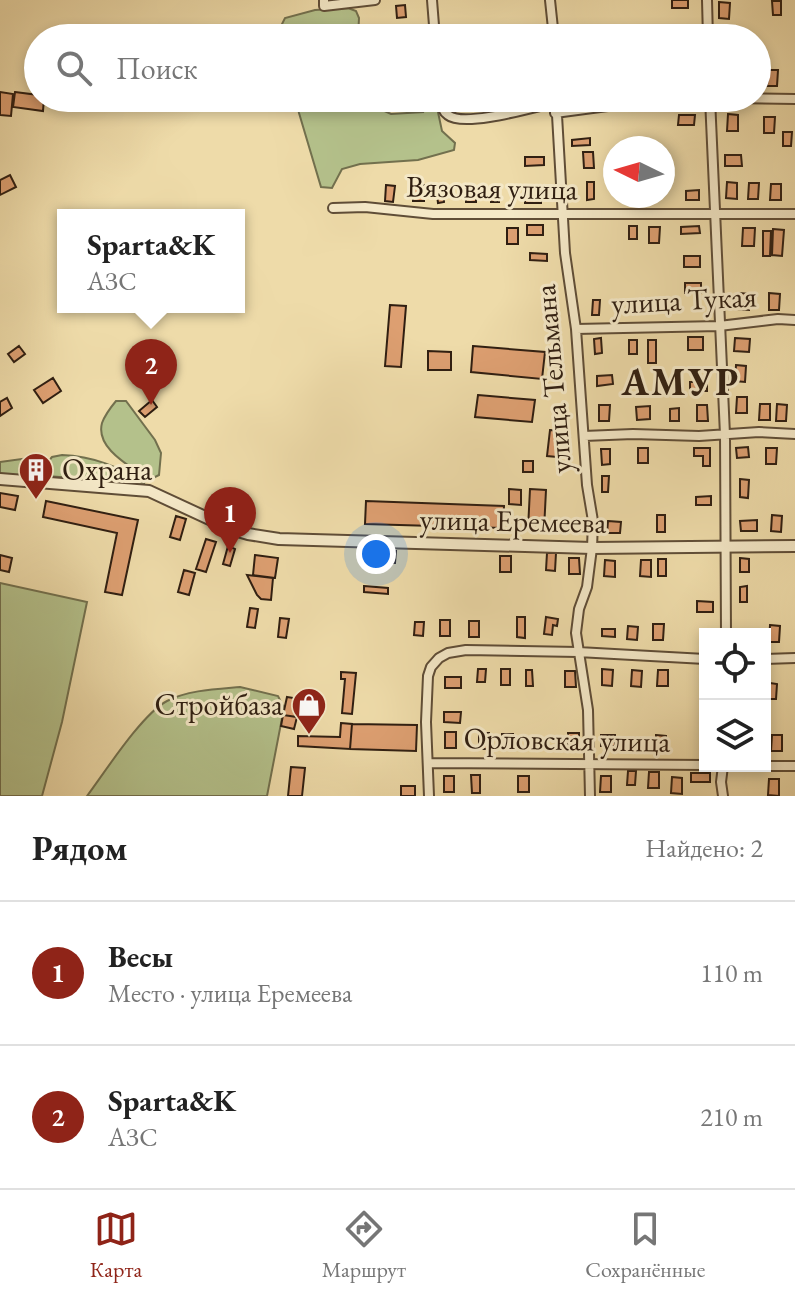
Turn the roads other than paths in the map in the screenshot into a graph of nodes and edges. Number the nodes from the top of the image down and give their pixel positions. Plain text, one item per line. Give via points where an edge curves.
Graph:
1 (375, 0) edge
2 (432, 0) edge
3 (550, 0) edge
4 (707, 0) edge
5 (324, 3) edge
6 (434, 24) edge
7 (553, 24) edge
8 (708, 24) edge
9 (771, 99) edge
10 (795, 99) edge
11 (446, 112) edge
12 (508, 112) edge
13 (563, 112) edge
14 (711, 112) edge
15 (555, 113) joint
16 (333, 208) dead end
17 (562, 214) junction
18 (715, 214) junction
19 (795, 214) edge
20 (795, 320) edge
21 (719, 326) junction
22 (576, 329) junction
23 (795, 434) edge
24 (725, 435) junction
25 (584, 436) junction
26 (0, 479) edge
27 (726, 546) junction
28 (795, 546) edge
29 (592, 548) junction
30 (726, 628) edge
31 (578, 652) junction
32 (795, 658) edge
33 (699, 659) edge
34 (771, 659) edge
35 (428, 763) junction
36 (589, 764) junction
37 (699, 765) edge
38 (771, 766) edge
39 (795, 766) edge
40 (722, 772) edge
41 (429, 796) edge
42 (590, 796) edge
43 (723, 796) edge

1 - 5 street
2 - 6 street
3 - 7 street
4 - 8 street
9 - 10 street
11 - 12 street via 472,121
13 - 15 street
14 - 18 street
15 - 17 street, улица Тельмана
16 - 17 street, Вязовая улица
17 - 18 street, Вязовая улица
17 - 22 street, улица Тельмана
18 - 19 street, Вязовая улица
18 - 21 street
20 - 21 street, улица Тукая
21 - 22 street, улица Тукая
21 - 24 street
22 - 25 street, улица Тельмана
23 - 24 street
24 - 25 street
24 - 27 street
25 - 29 street, улица Тельмана
26 - 29 street, улица Еремеева via 149,491 231,529 263,537
27 - 28 street, улица Еремеева
27 - 29 street, улица Еремеева
27 - 30 street
29 - 31 street, улица Тельмана via 579,609
31 - 33 street
31 - 35 street via 466,650 439,658 428,676
31 - 36 street, улица Тельмана via 588,710
32 - 34 street
35 - 36 street, Орловская улица
35 - 41 street
36 - 37 street, Орловская улица
36 - 42 street, улица Тельмана
38 - 39 street
40 - 43 street

